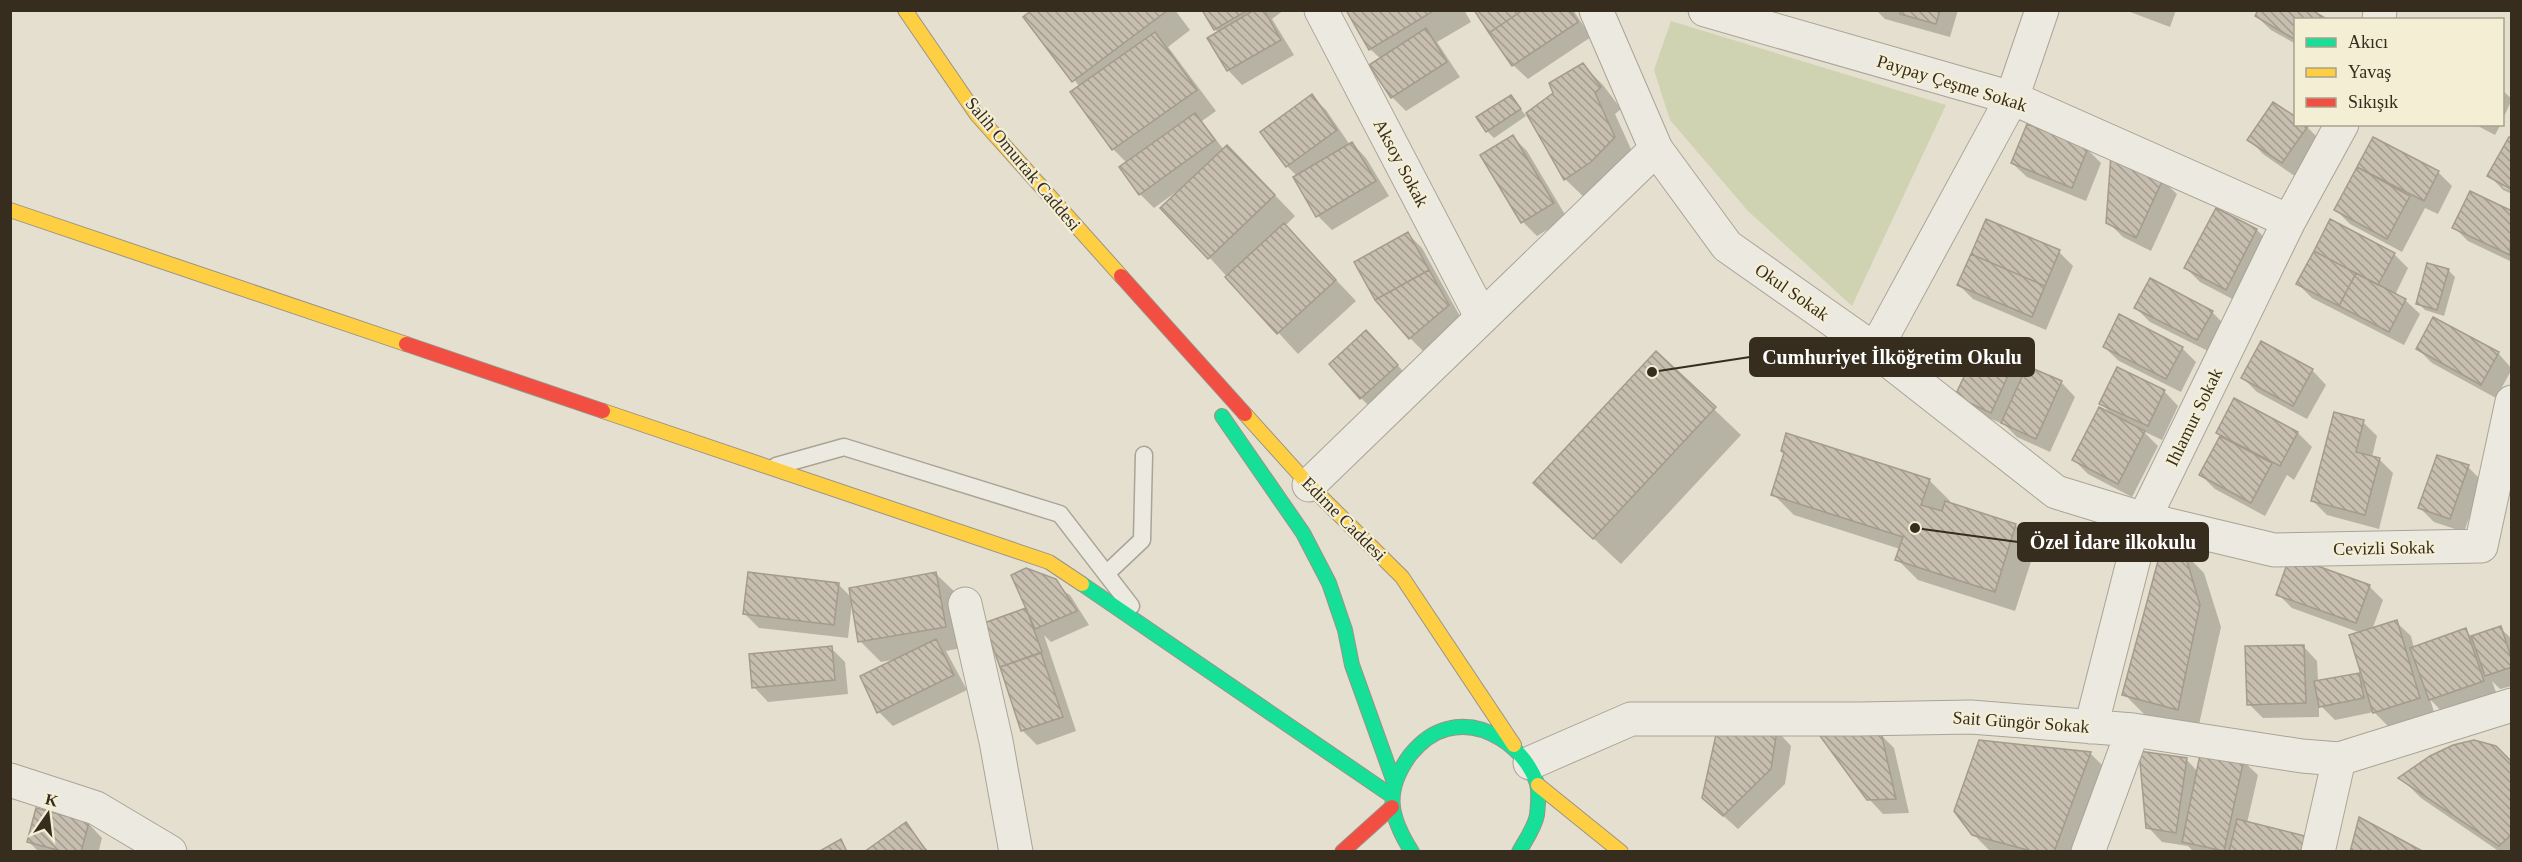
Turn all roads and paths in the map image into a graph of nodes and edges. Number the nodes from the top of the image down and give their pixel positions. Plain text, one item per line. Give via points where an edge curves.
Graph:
1 (905, 10) edge
2 (1321, 10) edge
3 (1596, 10) edge
4 (1705, 10) edge
5 (2042, 10) edge
6 (2012, 98) junction
7 (2341, 126) edge
8 (1656, 149) junction
9 (10, 210) edge
10 (2289, 220) junction
11 (1150, 311) junction
12 (1481, 316) junction
13 (1875, 350) junction
14 (2511, 402) edge
15 (1144, 455) dead end
16 (770, 467) junction
17 (1309, 485) junction
18 (2144, 519) junction
19 (1106, 574) junction
20 (965, 604) dead end
21 (1150, 631) junction
22 (2509, 710) edge
23 (2091, 727) junction
24 (2133, 730) junction
25 (2340, 759) junction
26 (1527, 765) junction
27 (10, 780) edge
28 (1393, 795) junction
29 (170, 852) edge
30 (1016, 852) edge
31 (1342, 852) edge
32 (1412, 852) edge
33 (1519, 852) edge
34 (1622, 852) edge
35 (2088, 852) edge
36 (2318, 852) edge

1 - 11 main road, Salih Omurtak Caddesi via 977,115
2 - 12 street, Aksoy Sokak
3 - 8 street, Okul Sokak
4 - 6 street, Paypay Çeşme Sokak
5 - 6 street
6 - 10 street, Paypay Çeşme Sokak
6 - 13 street
7 - 10 street, Ihlamur Sokak
8 - 12 street
8 - 13 street, Okul Sokak via 1727,246
9 - 16 main road
10 - 18 street, Ihlamur Sokak
11 - 17 main road, Edirne Caddesi
11 - 28 main road via 1303,533 1329,583
12 - 17 street
13 - 18 street, Okul Sokak via 2056,492
14 - 18 street, Cevizli Sokak via 2481,546 2274,550
15 - 19 lane via 1142,540
16 - 19 lane via 844,447 1060,514
16 - 21 main road via 1049,562
17 - 26 main road, Edirne Caddesi via 1402,577
18 - 23 street, Ihlamur Sokak
19 - 21 lane
20 - 30 street
21 - 28 main road
22 - 25 street, Sait Güngör Sokak
23 - 24 street, Sait Güngör Sokak
23 - 26 street, Sait Güngör Sokak via 1971,717 1631,719
24 - 25 street, Sait Güngör Sokak
24 - 35 street
25 - 36 street
26 - 28 main road via 1493,732 1468,726 1444,730 1421,741 1404,759
26 - 33 main road via 1539,809 1533,832
26 - 34 main road
27 - 29 street via 96,808
28 - 31 main road
28 - 32 main road via 1398,832

